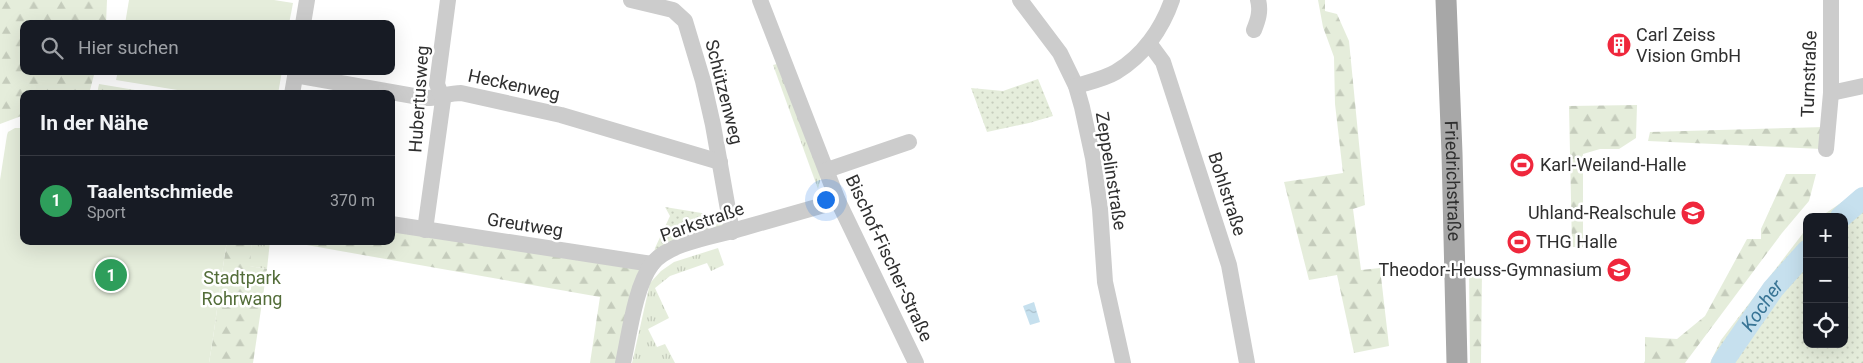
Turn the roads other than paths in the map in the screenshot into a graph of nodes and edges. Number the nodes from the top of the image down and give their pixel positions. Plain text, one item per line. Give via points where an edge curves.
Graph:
1 (307, 0) edge
2 (448, 0) edge
3 (631, 0) edge
4 (760, 0) edge
5 (1020, 0) edge
6 (1172, 0) edge
7 (1258, 0) edge
8 (1446, 0) edge
9 (1831, 0) edge
10 (304, 20) edge
11 (1254, 30) dead end
12 (1149, 43) junction
13 (295, 75) edge
14 (305, 75) edge
15 (1076, 86) junction
16 (1863, 86) edge
17 (293, 90) edge
18 (383, 90) edge
19 (395, 92) edge
20 (1831, 93) junction
21 (442, 96) junction
22 (909, 142) dead end
23 (1826, 148) dead end
24 (720, 162) junction
25 (827, 170) junction
26 (838, 201) junction
27 (395, 225) edge
28 (426, 230) junction
29 (732, 232) junction
30 (652, 264) junction
31 (623, 363) edge
32 (916, 363) edge
33 (1123, 363) edge
34 (1247, 363) edge
35 (1457, 363) edge

1 - 10 street
2 - 21 street, Hubertusweg via 437,84
3 - 24 street, Schützenweg via 673,10 685,21 703,81
4 - 25 street, Bischof-Fischer-Straße
5 - 15 street, Zeppelinstraße via 1060,53
6 - 12 street
7 - 11 street via 1260,6
8 - 35 main road, Friedrichstraße
9 - 20 street, Turnstraße
12 - 15 street via 1115,72
12 - 34 street, Bohlstraße via 1163,62 1226,256
13 - 17 street
14 - 18 street, Heckenweg
15 - 33 street, Zeppelinstraße via 1093,158 1105,282
16 - 20 street
19 - 21 street, Heckenweg via 425,98
20 - 23 street, Turnstraße
21 - 24 street, Heckenweg via 461,93 561,115
21 - 28 street, Hubertusweg
22 - 25 street, Bischof-Fischer-Straße
24 - 29 street, Schützenweg
25 - 26 street, Bischof-Fischer-Straße
26 - 29 street, Parkstraße
26 - 32 street, Bischof-Fischer-Straße
27 - 28 street, Greutweg
28 - 30 street, Greutweg
29 - 30 street, Parkstraße via 675,248
30 - 31 street, Parkstraße via 639,292

